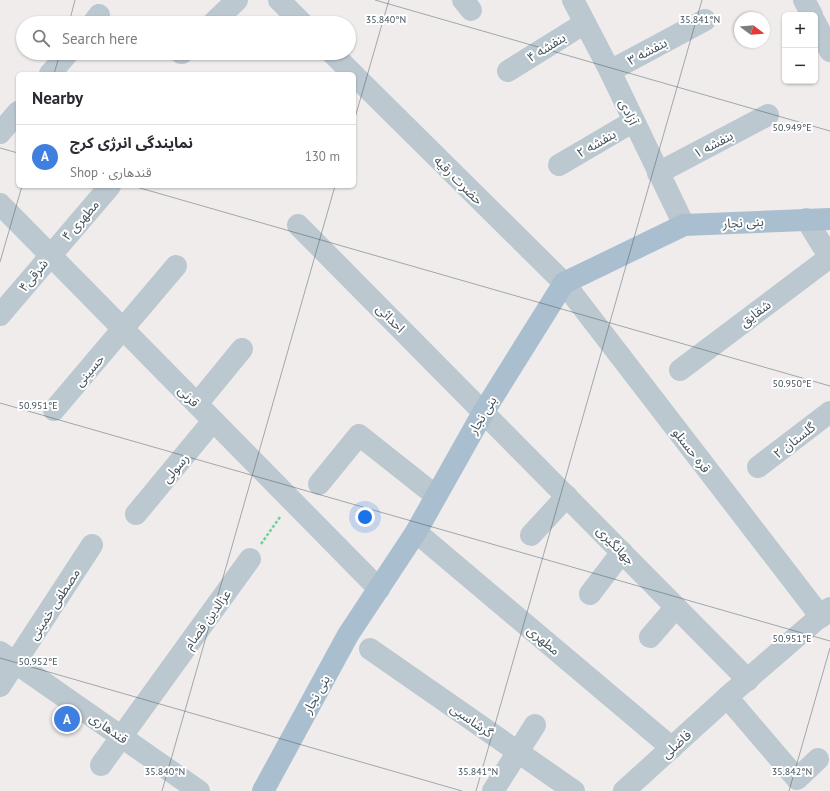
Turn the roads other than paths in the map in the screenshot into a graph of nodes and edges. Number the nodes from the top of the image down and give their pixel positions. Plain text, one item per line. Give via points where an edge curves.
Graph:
1 (237, 0) edge
2 (279, 0) edge
3 (573, 0) edge
4 (804, 0) edge
5 (810, 12) edge
6 (220, 16) edge
7 (295, 16) edge
8 (705, 20) dead end
9 (585, 23) junction
10 (818, 28) edge
11 (830, 51) edge
12 (62, 60) edge
13 (339, 60) edge
14 (610, 70) junction
15 (508, 71) dead end
16 (52, 72) edge
17 (350, 72) edge
18 (356, 78) edge
19 (16, 114) edge
20 (768, 115) dead end
21 (634, 121) junction
22 (0, 133) edge
23 (559, 165) dead end
24 (658, 173) junction
25 (108, 188) edge
26 (0, 204) edge
27 (806, 219) junction
28 (830, 219) edge
29 (298, 225) dead end
30 (684, 225) junction
31 (50, 254) junction
32 (830, 257) edge
33 (176, 266) dead end
34 (564, 283) junction
35 (0, 315) edge
36 (124, 329) junction
37 (242, 349) dead end
38 (680, 370) dead end
39 (196, 404) junction
40 (54, 410) dead end
41 (484, 411) junction
42 (830, 412) edge
43 (214, 421) junction
44 (758, 467) dead end
45 (319, 484) dead end
46 (436, 496) junction
47 (567, 496) junction
48 (136, 514) dead end
49 (416, 532) junction
50 (531, 535) dead end
51 (92, 545) dead end
52 (622, 552) junction
53 (250, 559) road end
54 (379, 589) junction
55 (590, 594) dead end
56 (676, 607) junction
57 (825, 613) edge
58 (650, 637) dead end
59 (370, 649) dead end
60 (8, 657) edge
61 (748, 680) junction
62 (0, 686) edge
63 (727, 697) junction
64 (536, 725) dead end
65 (121, 737) junction
66 (672, 748) junction
67 (518, 752) junction
68 (818, 758) dead end
69 (101, 764) dead end
70 (199, 791) edge
71 (263, 791) edge
72 (493, 791) edge
73 (574, 791) edge
74 (624, 791) edge

1 - 6 street
2 - 7 street
3 - 9 street, آزادی
4 - 5 street
8 - 14 street, بنفشه ۳
9 - 14 street, آزادی
9 - 15 street, بنفشه ۴
10 - 11 street
12 - 16 street
13 - 17 street, حضرت رقیه
14 - 21 street, آزادی
18 - 34 street, حضرت رقیه
19 - 22 street
20 - 24 street, بنفشه ۱
21 - 23 street, بنفشه ۲
21 - 24 street, آزادی
24 - 30 street, آزادی
25 - 31 street, مطهری ۴
26 - 31 street, قرنی
27 - 28 main road, بنی نجار
27 - 30 main road, بنی نجار
27 - 32 street
29 - 41 street, احداثی
30 - 34 main road, بنی نجار
31 - 35 street, ۴شرقی
31 - 36 street, قرنی
32 - 38 street, شقایق
33 - 36 street, حسینی
34 - 41 main road, بنی نجار
34 - 57 street, قره حسنلو
36 - 39 street, قرنی
36 - 40 street, حسینی
37 - 39 street
39 - 43 street, قرنی
41 - 46 main road, بنی نجار
41 - 47 street, جهانگیری
42 - 44 street, گلستان ۲
43 - 48 street, رسولی
43 - 54 street, قرنی
45 - 46 street via 359,435
46 - 49 main road, بنی نجار
47 - 50 street
47 - 52 street, جهانگیری
49 - 54 main road, بنی نجار
49 - 66 street, مطهری
51 - 60 street, مصطفی خمینی
52 - 55 street
52 - 56 street, جهانگیری
53 - 65 street, عزالدین قصام
54 - 71 main road, بنی نجار via 348,635
56 - 58 street
56 - 61 street, جهانگیری
57 - 61 street, فاضلی
59 - 67 street, گرشاسبی
60 - 62 street, مصطفی خمینی
60 - 65 street, قندهاری
61 - 63 street, فاضلی
63 - 66 street, فاضلی
63 - 68 street via 797,779
64 - 67 street
65 - 69 street, عزالدین قصام
65 - 70 street, قندهاری
66 - 74 street, فاضلی
67 - 72 street
67 - 73 street, گرشاسبی

